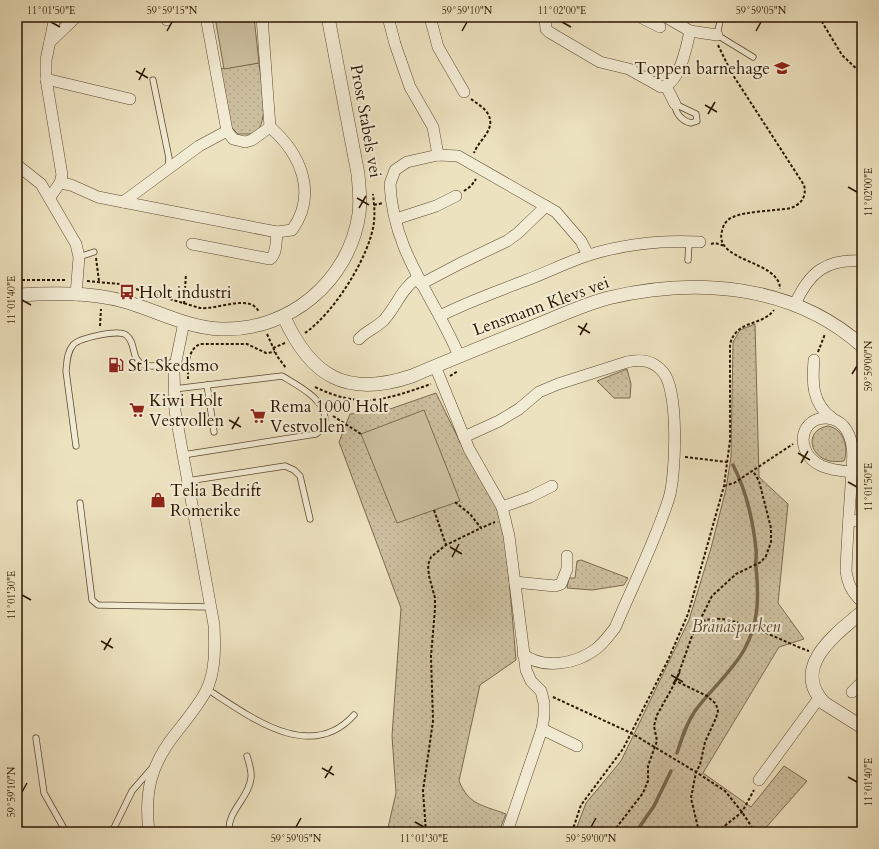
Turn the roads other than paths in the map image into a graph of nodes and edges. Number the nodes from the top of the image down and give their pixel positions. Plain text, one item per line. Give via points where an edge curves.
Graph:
1 (55, 17) edge
2 (76, 17) edge
3 (206, 17) edge
4 (262, 17) edge
5 (328, 17) edge
6 (388, 17) edge
7 (430, 17) edge
8 (545, 17) edge
9 (640, 17) edge
10 (666, 17) edge
11 (721, 17) edge
12 (660, 27) dead end
13 (690, 31) junction
14 (717, 35) junction
15 (50, 42) junction
16 (753, 57) dead end
17 (46, 79) junction
18 (152, 80) dead end
19 (666, 86) junction
20 (464, 92) road end
21 (130, 99) dead end
22 (675, 104) dead end
23 (270, 127) junction
24 (227, 131) junction
25 (438, 155) junction
26 (17, 165) edge
27 (167, 170) junction
28 (60, 183) junction
29 (456, 196) road end
30 (50, 197) junction
31 (123, 202) junction
32 (546, 206) junction
33 (396, 219) junction
34 (277, 232) junction
35 (694, 242) joint
36 (192, 244) dead end
37 (94, 252) dead end
38 (588, 255) junction
39 (79, 257) junction
40 (688, 260) dead end
41 (862, 261) edge
42 (419, 281) junction
43 (17, 295) edge
44 (76, 295) junction
45 (795, 304) junction
46 (440, 316) junction
47 (284, 317) junction
48 (184, 322) junction
49 (359, 339) dead end
50 (858, 351) edge
51 (814, 360) road end
52 (175, 362) junction
53 (460, 362) junction
54 (435, 366) junction
55 (207, 385) junction
56 (173, 389) junction
57 (832, 418) junction
58 (214, 432) dead end
59 (464, 437) junction
60 (76, 446) dead end
61 (183, 455) junction
62 (858, 458) edge
63 (851, 472) junction
64 (188, 480) junction
65 (552, 486) dead end
66 (80, 503) dead end
67 (502, 507) junction
68 (310, 519) dead end
69 (849, 520) junction
70 (862, 521) edge
71 (567, 556) dead end
72 (515, 582) junction
73 (862, 602) edge
74 (211, 607) junction
75 (862, 612) edge
76 (523, 654) junction
77 (862, 682) edge
78 (207, 689) junction
79 (852, 692) dead end
80 (819, 698) junction
81 (354, 715) dead end
82 (862, 727) edge
83 (542, 728) junction
84 (36, 738) dead end
85 (577, 746) dead end
86 (248, 756) dead end
87 (154, 765) junction
88 (759, 780) road end
89 (66, 832) edge
90 (112, 832) edge
91 (149, 832) edge
92 (229, 832) edge
93 (507, 832) edge

1 - 15 street
2 - 15 street
3 - 24 street
4 - 23 street
5 - 47 street, Prost Stabels vei via 358,174 359,212 349,249 333,277 317,294
6 - 25 street via 410,87 433,127
7 - 20 street via 438,46
8 - 19 street via 546,29 572,48 600,62 629,69 656,84
9 - 12 street
10 - 13 street
11 - 14 lane
13 - 14 street
13 - 19 street via 684,60 671,83
14 - 16 lane
15 - 17 street via 46,60
17 - 21 street
17 - 28 street via 62,175
18 - 27 lane via 169,158
19 - 22 street
23 - 24 street via 245,142 232,139
23 - 34 street via 290,149 300,167 306,187 300,217 296,224 292,230
24 - 27 street via 199,146
25 - 32 street, Lensmann Klevs vei via 458,156
25 - 33 street, Lensmann Klevs vei via 407,162 395,170 390,184
26 - 30 street via 41,184
27 - 31 street
28 - 30 street
28 - 31 street via 98,197
29 - 33 street via 436,206
30 - 39 street via 76,244
31 - 34 street
32 - 38 street, Lensmann Klevs vei via 568,225
32 - 42 street via 507,241
33 - 42 street, Lensmann Klevs vei via 400,241
34 - 36 street via 275,250 270,259
35 - 38 street, Lensmann Klevs vei via 676,241 628,246
35 - 40 lane
37 - 39 lane
38 - 46 street, Lensmann Klevs vei
39 - 44 street
41 - 45 street via 840,262 812,274
42 - 46 street, Lensmann Klevs vei
42 - 49 street via 404,289 384,319
43 - 44 street, Prost Stabels vei
44 - 48 street, Prost Stabels vei via 122,301
45 - 50 street, Lensmann Klevs vei via 831,323
45 - 53 street, Lensmann Klevs vei via 773,303 746,291 701,287 665,288 632,293 573,310
46 - 53 street, Lensmann Klevs vei
47 - 48 street, Prost Stabels vei via 240,328 212,328
47 - 54 street, Lensmann Klevs vei via 301,349 311,361 325,372 348,382 369,385 388,383
48 - 52 street
51 - 57 street via 814,389 822,409
52 - 56 street
52 - 60 lane via 153,366 139,362 131,341 125,334 79,340 73,345 66,371
53 - 54 street, Lensmann Klevs vei
54 - 59 street
55 - 56 lane
55 - 58 lane
55 - 61 lane via 282,376 312,396 324,413 324,424 316,434
56 - 61 street
57 - 62 street via 846,428
57 - 63 street via 812,422 805,432 805,448 813,461 827,469
59 - 67 street
59 - 76 street via 499,421 540,392 638,359 654,365 668,380 675,456 669,496 615,628 595,650 569,662 540,663 530,660
61 - 64 street
62 - 63 street
63 - 69 street
64 - 68 lane via 285,466 300,476
64 - 74 street
65 - 67 street
66 - 74 lane via 92,600 98,606
67 - 72 street
69 - 70 street
69 - 73 street via 846,571 848,584
71 - 72 street via 567,570 560,584 555,586
72 - 76 street
74 - 78 street via 214,658
75 - 80 street via 832,637 818,654 813,677
76 - 83 street via 531,681 541,691 544,703
77 - 79 street
78 - 81 lane via 271,727 297,736 320,736 344,725
78 - 87 street
80 - 82 street
80 - 88 street
83 - 85 street
83 - 93 street
84 - 89 lane via 44,793
86 - 92 lane via 250,785 230,819
87 - 90 lane via 132,791
87 - 91 street via 146,811

